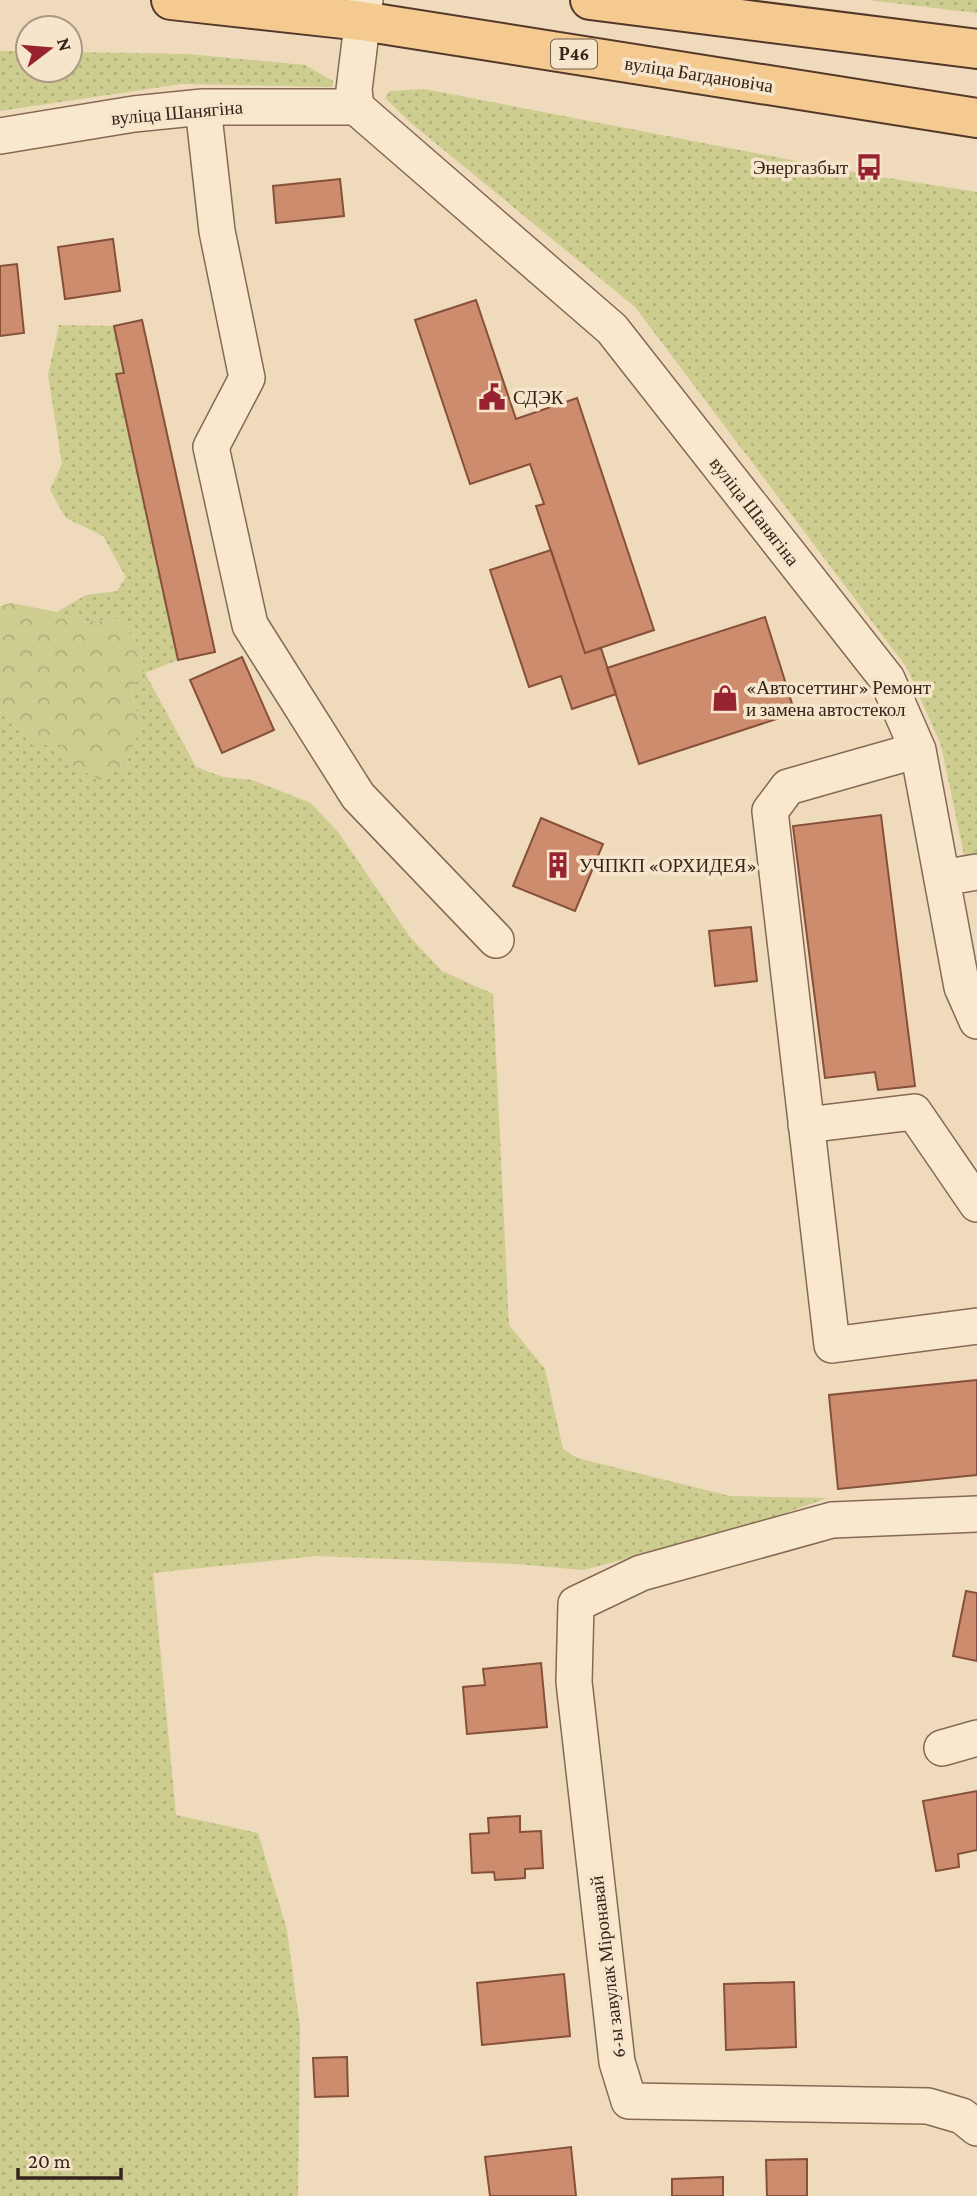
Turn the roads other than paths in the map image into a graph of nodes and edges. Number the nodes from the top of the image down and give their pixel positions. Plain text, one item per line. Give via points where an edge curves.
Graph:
1 (171, 0) edge
2 (590, 0) edge
3 (363, 10) edge
4 (977, 48) edge
5 (203, 107) junction
6 (356, 107) junction
7 (977, 118) edge
8 (0, 136) edge
9 (918, 750) junction
10 (977, 872) edge
11 (942, 878) junction
12 (496, 940) dead end
13 (977, 1021) edge
14 (806, 1125) junction
15 (977, 1204) edge
16 (977, 1326) edge
17 (977, 1514) edge
18 (977, 1738) edge
19 (942, 1748) dead end
20 (977, 2128) edge

1 - 3 main road, вуліца Багдановіча / Р46
2 - 4 main road
3 - 6 street
3 - 7 main road, вуліца Багдановіча / Р46
5 - 6 street, вуліца Шанягіна
5 - 8 street, вуліца Шанягіна
5 - 12 street via 217,231 247,378 211,447 250,625 358,796
6 - 9 street, вуліца Шанягіна via 612,329 887,679
9 - 11 street, вуліца Шанягіна
9 - 14 street via 788,787 769,811
10 - 11 street
11 - 13 street, вуліца Шанягіна via 962,987
14 - 15 street via 914,1112
14 - 16 street via 832,1345
17 - 20 street, 6-ы завулак Міронавай via 832,1520 641,1573 576,1604 574,1682 617,2062 629,2101 928,2106 962,2116
18 - 19 street

